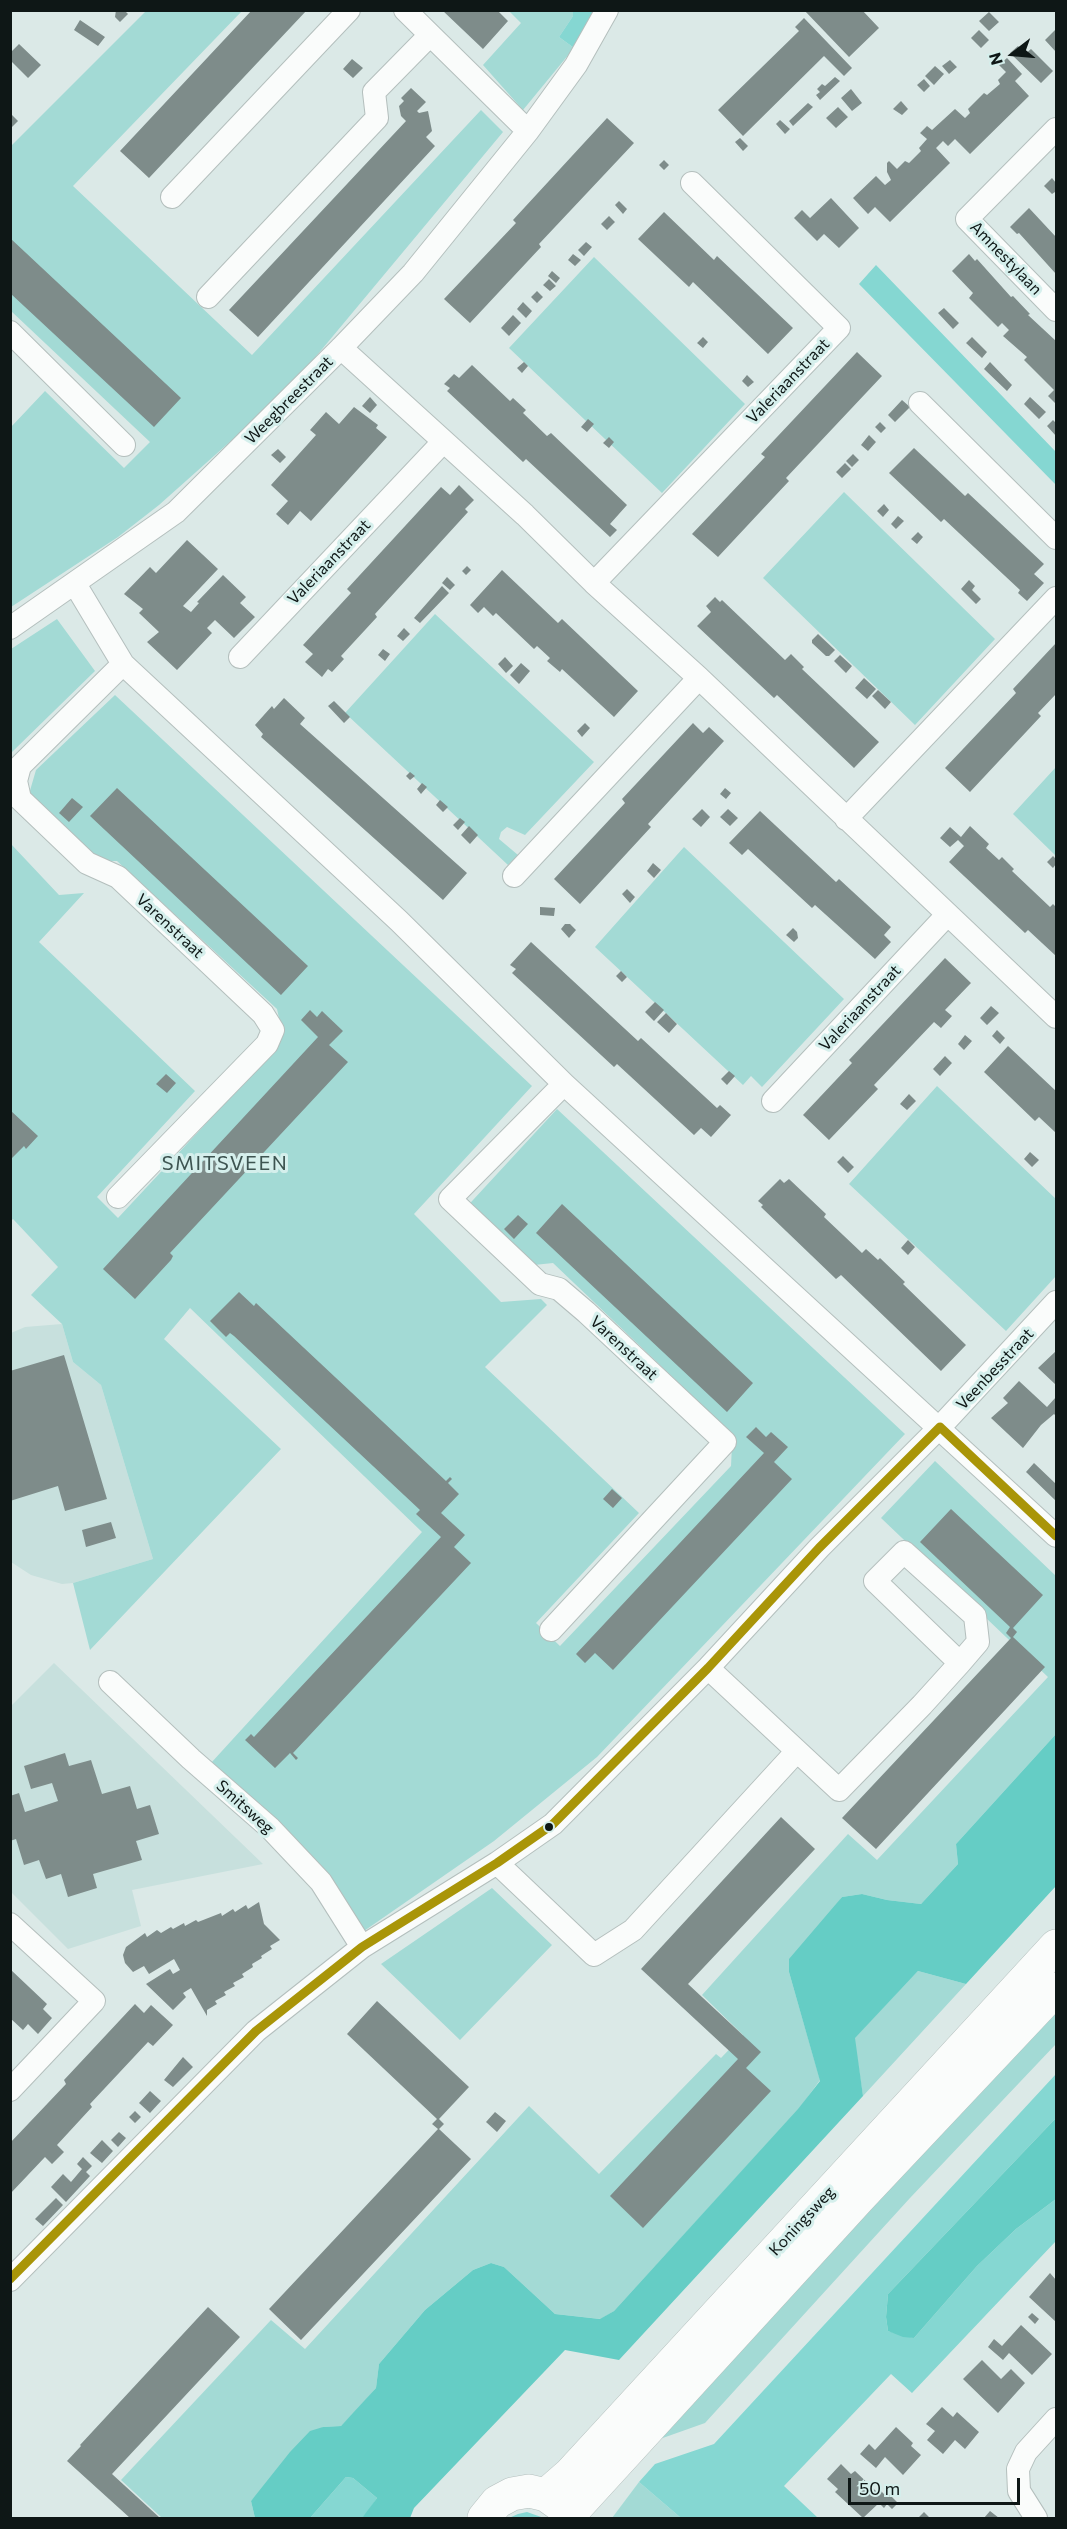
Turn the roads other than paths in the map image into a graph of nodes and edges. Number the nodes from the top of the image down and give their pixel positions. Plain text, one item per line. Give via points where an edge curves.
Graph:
1 (349, 10) edge
2 (405, 10) edge
3 (607, 10) edge
4 (430, 35) junction
5 (1056, 129) edge
6 (528, 131) junction
7 (692, 183) dead end
8 (172, 197) dead end
9 (208, 297) dead end
10 (1056, 310) edge
11 (10, 332) edge
12 (341, 348) junction
13 (920, 403) dead end
14 (443, 442) junction
15 (124, 445) dead end
16 (1056, 538) edge
17 (75, 584) junction
18 (594, 584) junction
19 (1056, 598) edge
20 (10, 628) edge
21 (240, 657) dead end
22 (123, 664) junction
23 (699, 678) junction
24 (846, 819) junction
25 (514, 876) dead end
26 (948, 915) junction
27 (1056, 1017) edge
28 (564, 1084) junction
29 (773, 1101) dead end
30 (118, 1197) dead end
31 (1056, 1302) edge
32 (940, 1427) junction
33 (1056, 1536) edge
34 (551, 1629) dead end
35 (960, 1663) junction
36 (708, 1668) junction
37 (110, 1682) dead end
38 (797, 1750) junction
39 (497, 1863) junction
40 (10, 1924) edge
41 (1056, 1946) edge
42 (362, 1947) junction
43 (1056, 1989) edge
44 (10, 2090) edge
45 (10, 2280) edge
46 (1056, 2419) edge
47 (562, 2509) edge
48 (484, 2518) edge
49 (1036, 2518) edge

1 - 8 street
2 - 4 street
3 - 6 street, Weegbreestraat via 576,65
4 - 6 street
4 - 9 street via 374,92 377,118
5 - 10 street, Amnestylaan via 967,219
6 - 12 street, Weegbreestraat via 413,273
7 - 18 street, Valeriaanstraat via 839,328
11 - 15 street
12 - 14 street
12 - 17 street, Weegbreestraat via 176,512
13 - 16 street
14 - 18 street
14 - 21 street, Valeriaanstraat
17 - 20 street, Weegbreestraat
17 - 22 street
18 - 23 street
19 - 24 street
22 - 28 street via 399,921
22 - 30 street, Varenstraat via 20,766 16,781 20,799 87,863 118,877 263,1014 273,1030 267,1044
23 - 24 street
23 - 25 street
24 - 26 street
26 - 27 street
26 - 29 street, Valeriaanstraat
28 - 32 street
28 - 34 street, Varenstraat via 450,1199 540,1284 559,1289 586,1312 725,1442
31 - 32 street, Veenbesstraat
32 - 33 street
32 - 36 street, Veenbesstraat via 819,1548
35 - 35 street via 875,1581 904,1552 975,1616 978,1642
35 - 38 street via 839,1790
36 - 38 street
36 - 39 street, Veenbesstraat via 553,1824
37 - 42 street, Smitsweg via 270,1828 321,1882
38 - 39 street via 633,1930 594,1955
39 - 42 street, Veenbesstraat
40 - 44 street via 94,2001
41 - 47 main road, Koningsweg via 570,2474
42 - 45 street, Veenbesstraat via 256,2031
43 - 47 main road, Koningsweg
46 - 49 street via 1026,2452 1018,2469 1019,2491
47 - 48 main road via 529,2491 497,2502

